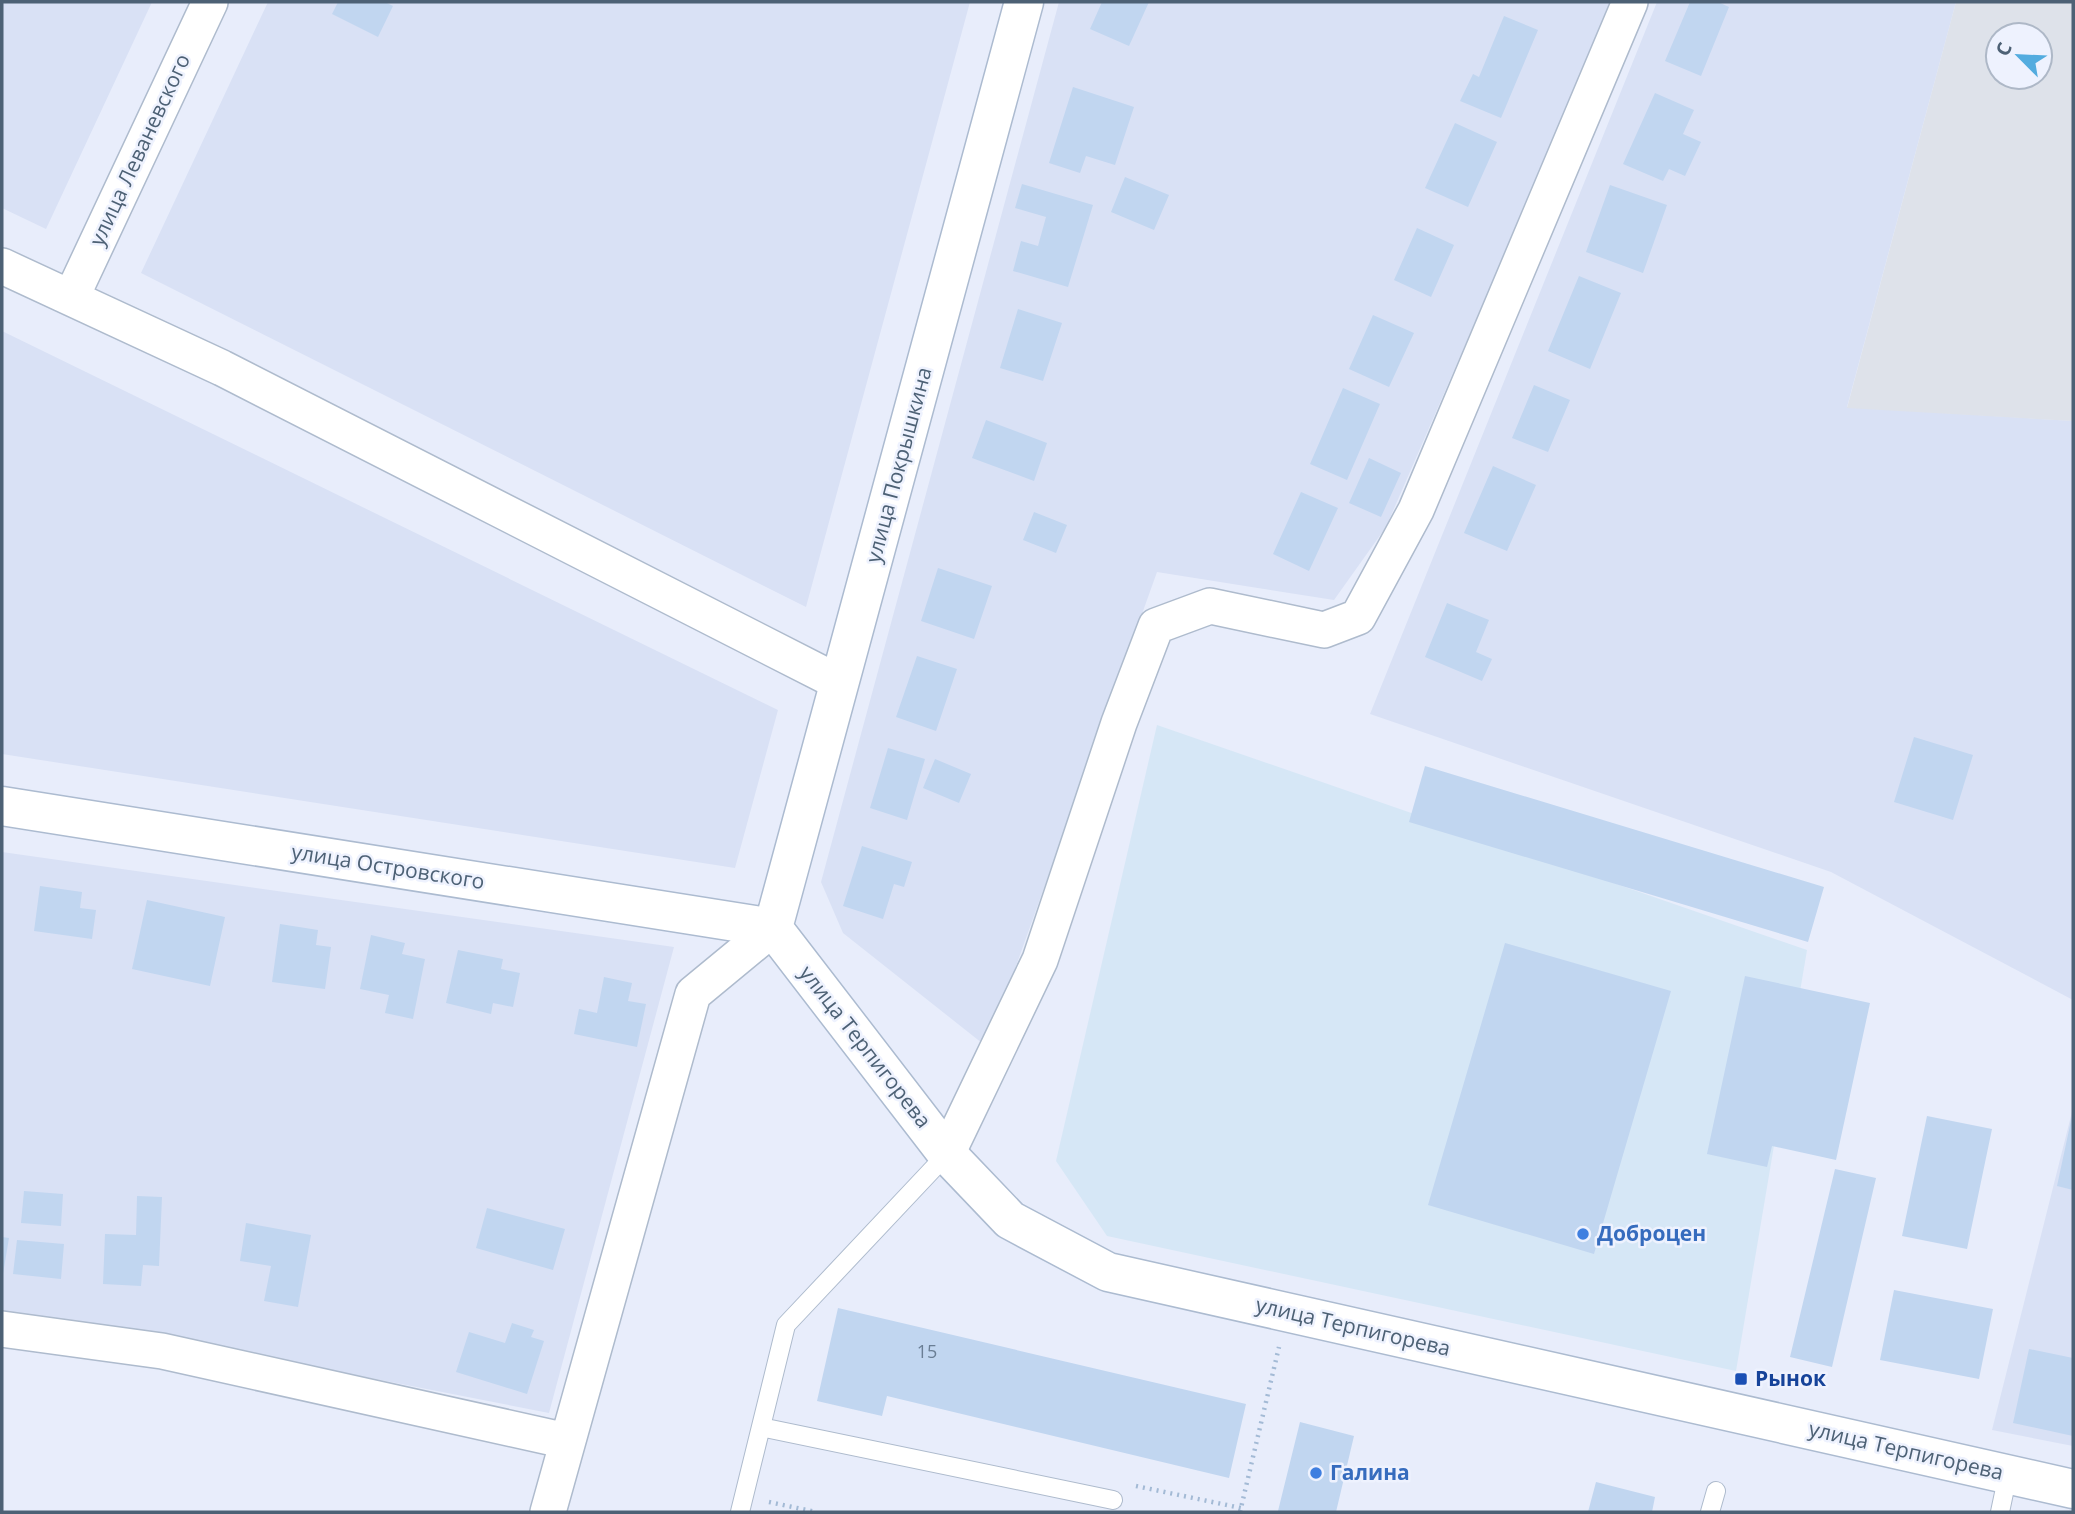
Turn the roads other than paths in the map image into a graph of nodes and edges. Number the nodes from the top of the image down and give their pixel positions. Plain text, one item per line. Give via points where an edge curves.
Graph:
1 (210, 2) edge
2 (1024, 2) edge
3 (1630, 2) edge
4 (2, 266) edge
5 (71, 298) junction
6 (839, 682) junction
7 (2, 806) edge
8 (773, 928) junction
9 (947, 1154) junction
10 (2, 1329) edge
11 (761, 1427) junction
12 (568, 1441) junction
13 (2008, 1474) junction
14 (2073, 1489) edge
15 (1716, 1491) dead end
16 (1114, 1500) road end
17 (742, 1504) edge
18 (548, 1512) edge
19 (1710, 1512) edge
20 (2000, 1512) edge

1 - 5 street, улица Леваневского
2 - 6 street, улица Покрышкина
3 - 9 street via 1416,510 1358,617 1324,630 1210,606 1156,626 1041,960
4 - 5 street
5 - 6 street via 222,368
6 - 8 street, улица Покрышкина
7 - 8 street, улица Островского
8 - 9 street, улица Терпигорева
8 - 12 street via 693,994
9 - 11 lane via 786,1325
9 - 13 street, улица Терпигорева via 1010,1220 1108,1272
10 - 12 street via 162,1351
11 - 16 lane
11 - 17 lane
12 - 18 street
13 - 14 street, улица Терпигорева
13 - 20 lane
15 - 19 lane

